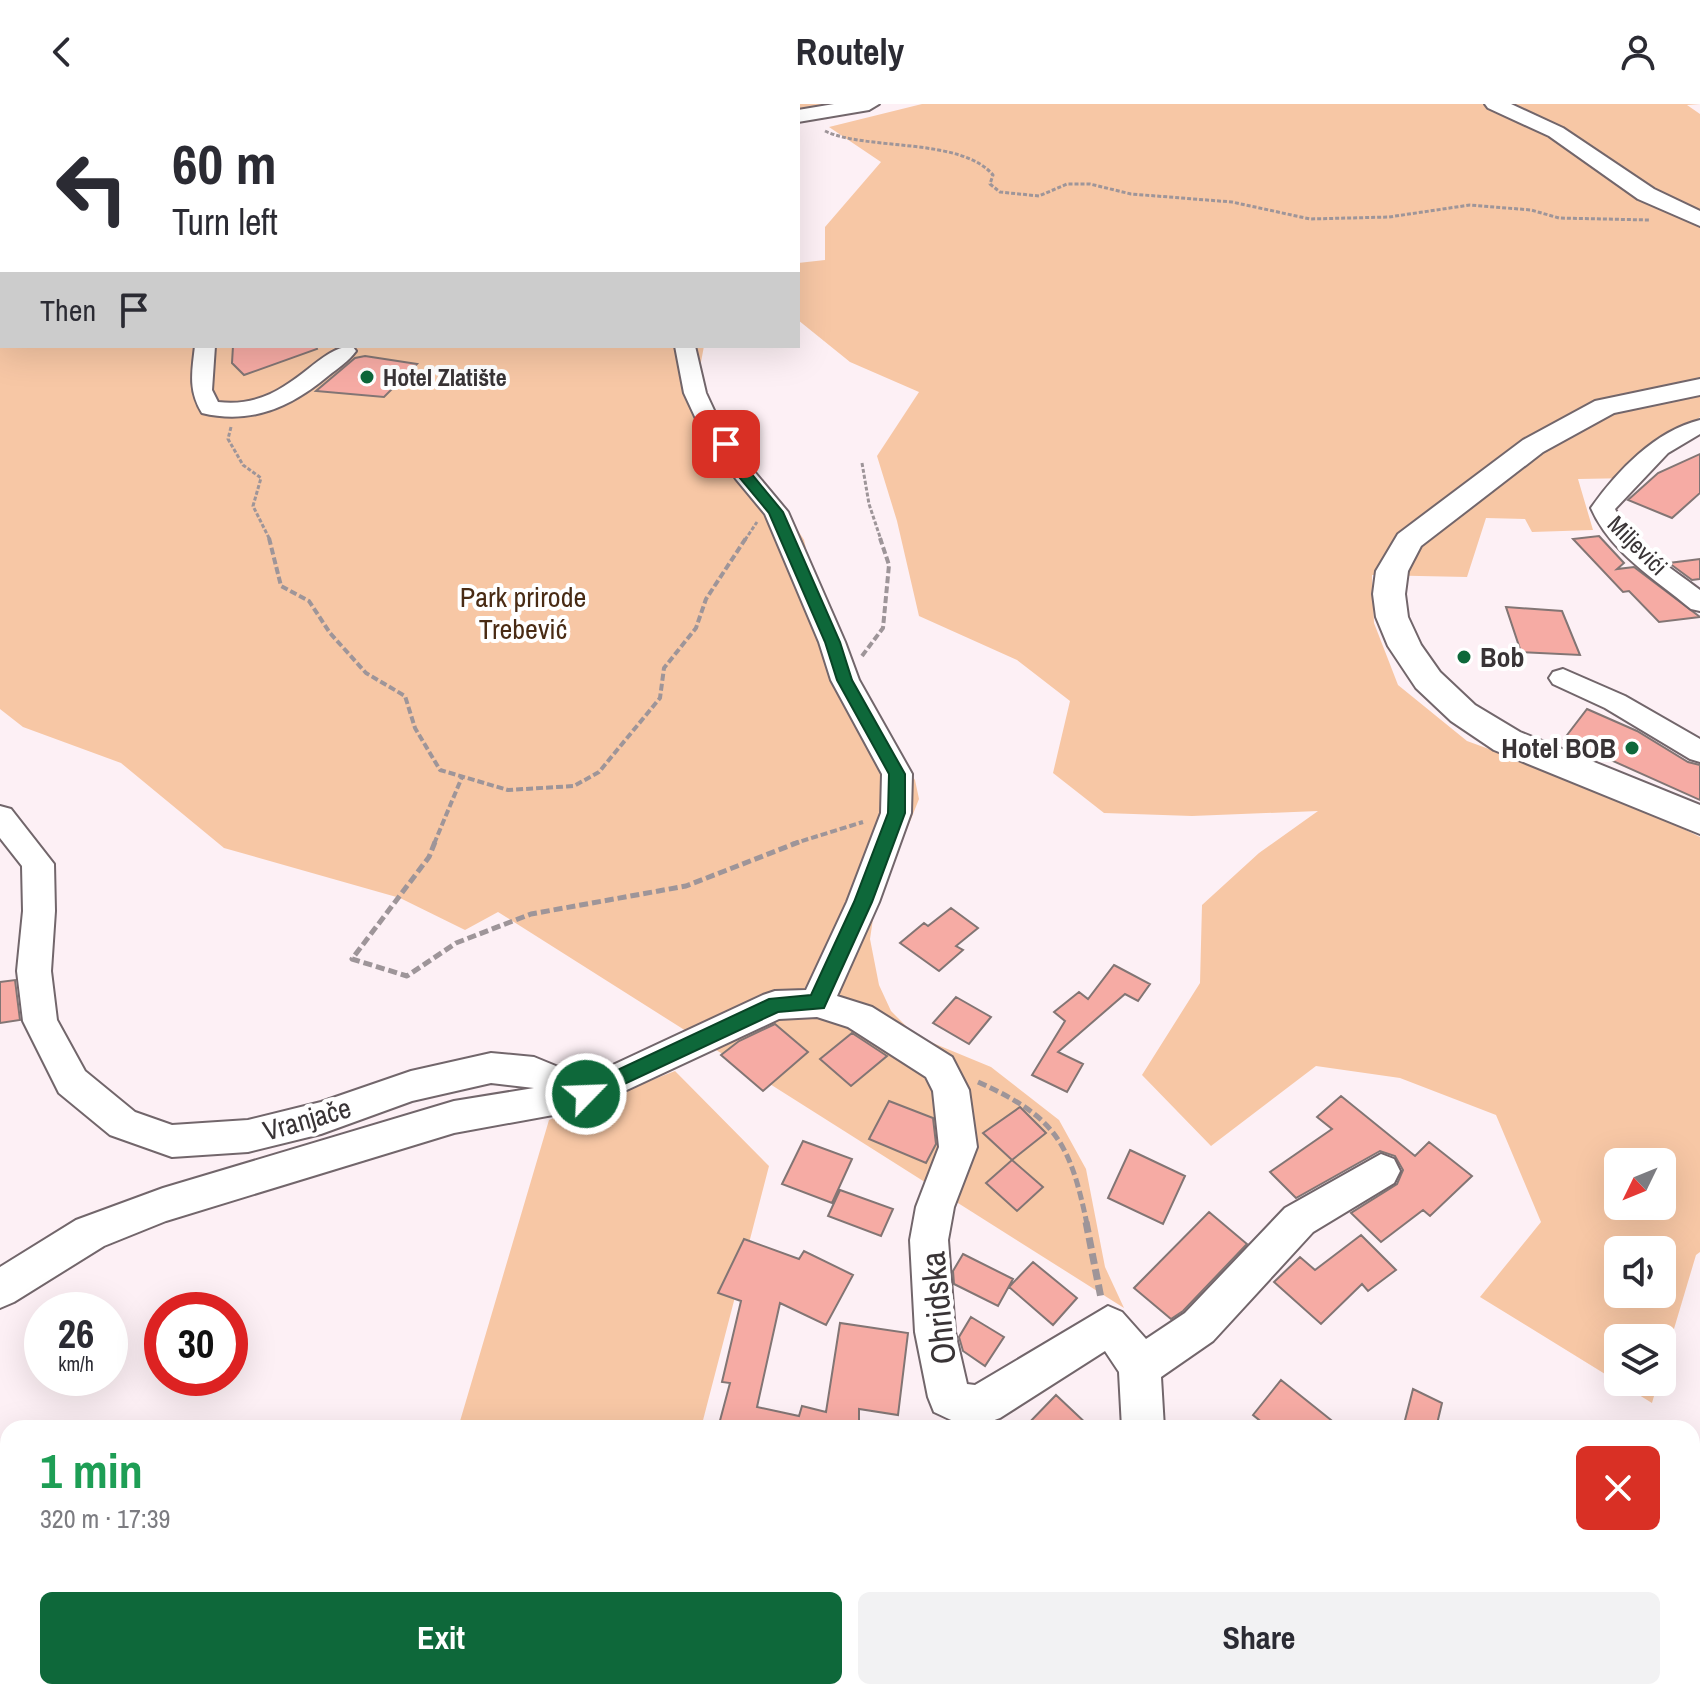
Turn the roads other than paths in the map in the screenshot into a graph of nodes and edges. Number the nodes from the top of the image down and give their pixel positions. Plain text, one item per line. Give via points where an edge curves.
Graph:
1 (869, 104) edge
2 (1495, 104) edge
3 (800, 116) edge
4 (1699, 219) edge
5 (205, 348) edge
6 (685, 348) edge
7 (346, 351) dead end
8 (1700, 387) edge
9 (1700, 427) edge
10 (1700, 603) edge
11 (1563, 678) dead end
12 (1700, 752) edge
13 (0, 817) edge
14 (1700, 820) edge
15 (817, 1003) junction
16 (586, 1094) junction
17 (1381, 1171) dead end
18 (0, 1289) edge
19 (1140, 1367) junction
20 (1143, 1420) edge

1 - 3 main road
2 - 4 main road via 1556,132 1646,194
5 - 7 street via 201,390 210,408 234,413 262,409 289,396
6 - 15 street via 695,393 708,421 776,512 845,680 897,774 896,813
8 - 14 main road via 1605,407 1533,446 1409,541 1392,571 1389,594 1405,646 1428,680 1463,713 1507,741
9 - 10 street, Miljevići via 1683,429 1669,440 1603,508 1606,519 1629,543
11 - 12 street
13 - 16 street, Vranjače via 38,864 34,971 40,1021 72,1082 123,1124 172,1141 248,1136 321,1118 411,1086 491,1068 534,1072
15 - 16 street via 775,1005
15 - 19 street, Ohridska via 860,1017 939,1067 951,1090 958,1147 935,1207 929,1240 935,1332 949,1397 972,1407 985,1403 1108,1326 1130,1345
16 - 18 street via 454,1117 163,1205 90,1233
17 - 19 street via 1299,1220 1199,1327
19 - 20 street

